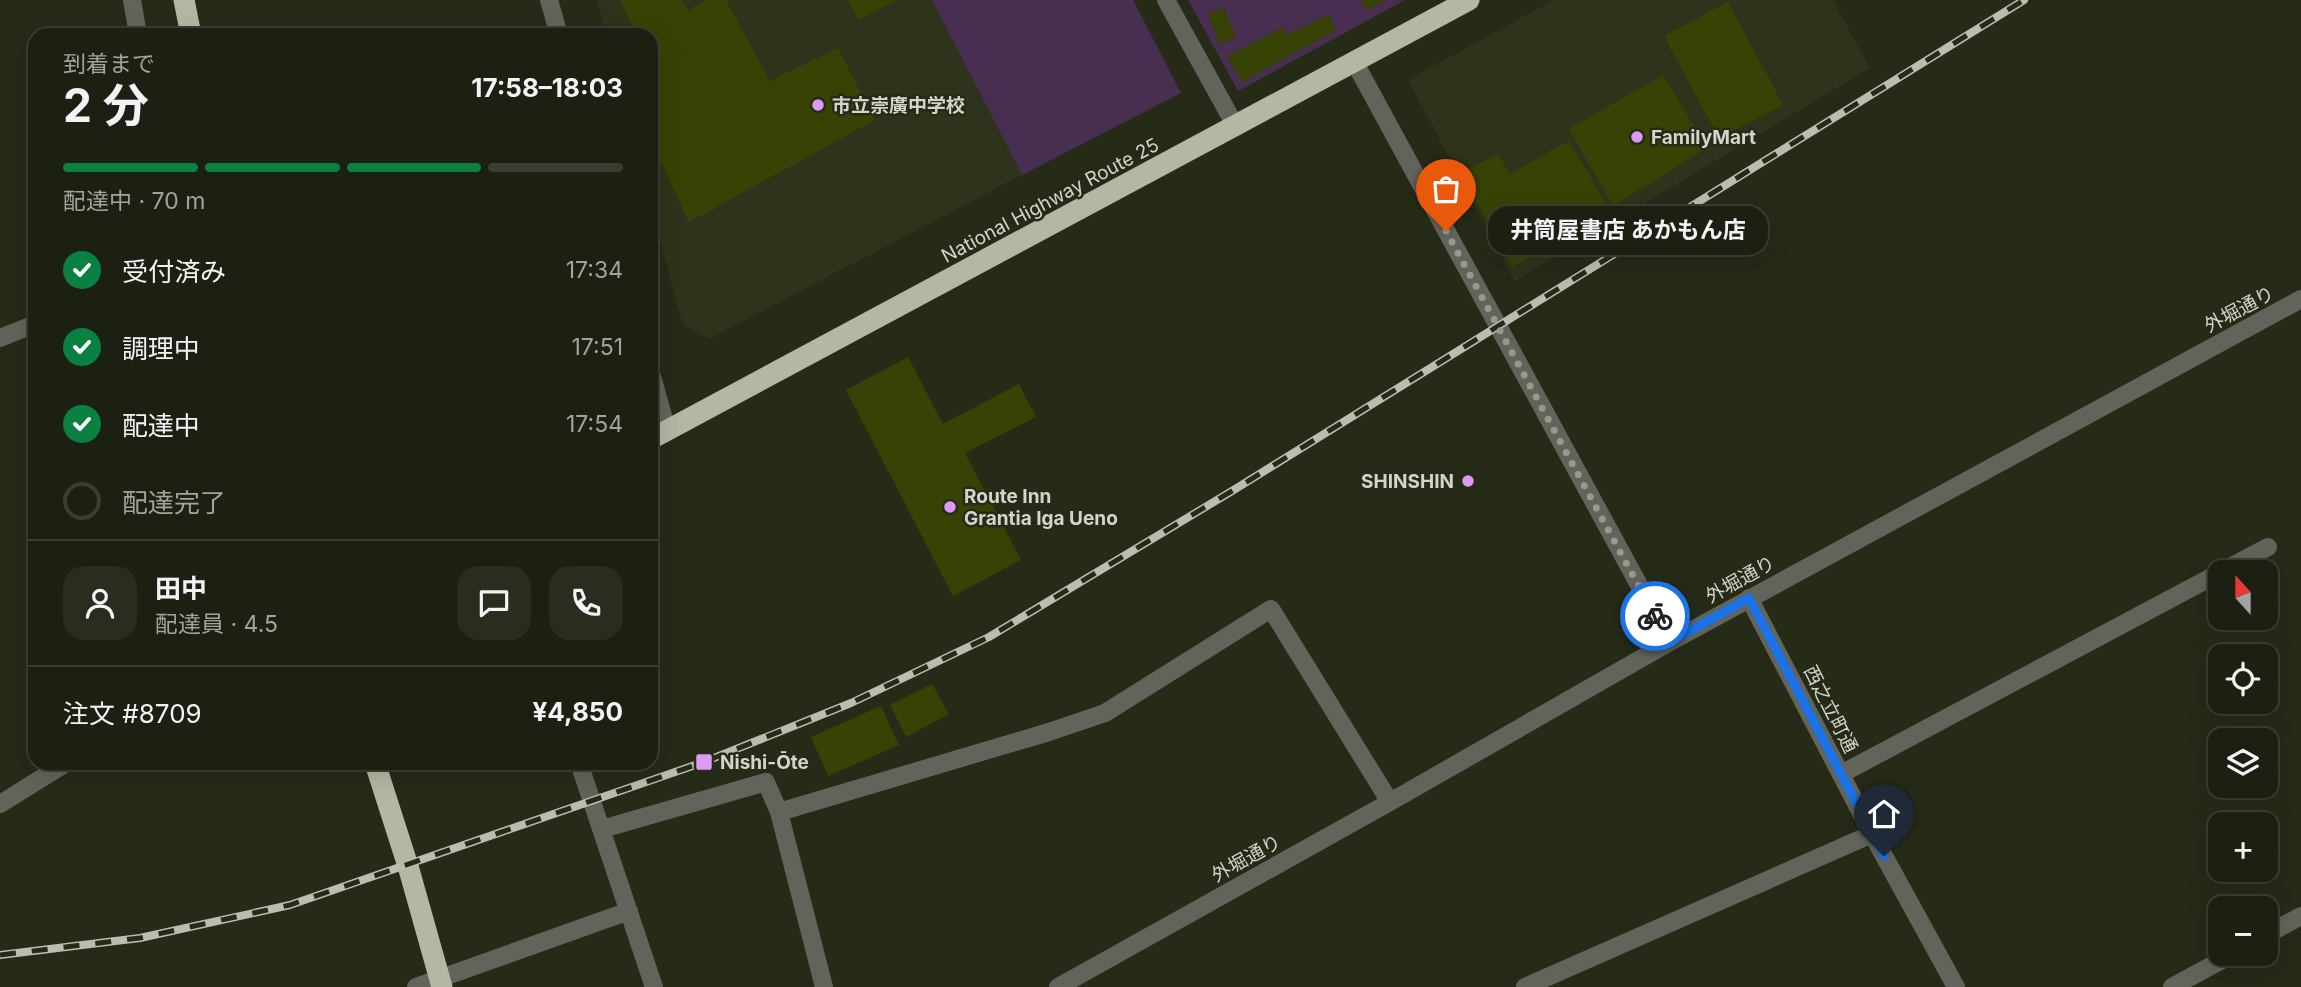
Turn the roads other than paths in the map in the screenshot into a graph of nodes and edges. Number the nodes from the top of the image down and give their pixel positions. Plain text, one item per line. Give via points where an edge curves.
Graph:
1 (132, 0) edge
2 (184, 0) edge
3 (549, 0) edge
4 (1166, 0) edge
5 (1469, 0) edge
6 (137, 28) edge
7 (190, 28) edge
8 (557, 28) edge
9 (1355, 63) junction
10 (1236, 127) junction
11 (2301, 299) edge
12 (28, 327) edge
13 (0, 338) edge
14 (659, 435) edge
15 (2268, 547) dead end
16 (1749, 598) junction
17 (1670, 642) junction
18 (55, 770) edge
19 (377, 770) edge
20 (581, 770) edge
21 (1841, 774) junction
22 (1390, 803) junction
23 (0, 804) edge
24 (779, 812) junction
25 (602, 829) junction
26 (1872, 834) junction
27 (629, 911) junction
28 (2301, 916) edge
29 (2278, 928) edge
30 (2211, 966) edge
31 (440, 982) edge
32 (416, 987) edge
33 (654, 987) edge
34 (824, 987) edge
35 (1058, 987) edge
36 (1525, 987) edge
37 (1956, 987) edge
38 (2172, 987) edge

1 - 6 street
2 - 7 highway
3 - 8 street
4 - 10 street
5 - 9 highway, National Highway Route 25
9 - 10 highway, National Highway Route 25
9 - 17 street
10 - 14 highway, National Highway Route 25
11 - 16 street, 外堀通り
12 - 13 street
15 - 21 street
16 - 17 street, 外堀通り
16 - 21 street, 西之立町通
17 - 22 street, 外堀通り
18 - 23 street
19 - 31 highway
20 - 25 street
21 - 26 street, 西之立町通
22 - 24 street via 1271,609 1105,713
22 - 35 street, 外堀通り
24 - 25 street via 766,782
24 - 34 street
25 - 27 street
26 - 36 street
26 - 37 street, 西之立町通
27 - 31 street
27 - 33 street
28 - 29 street
30 - 38 street
31 - 32 street

